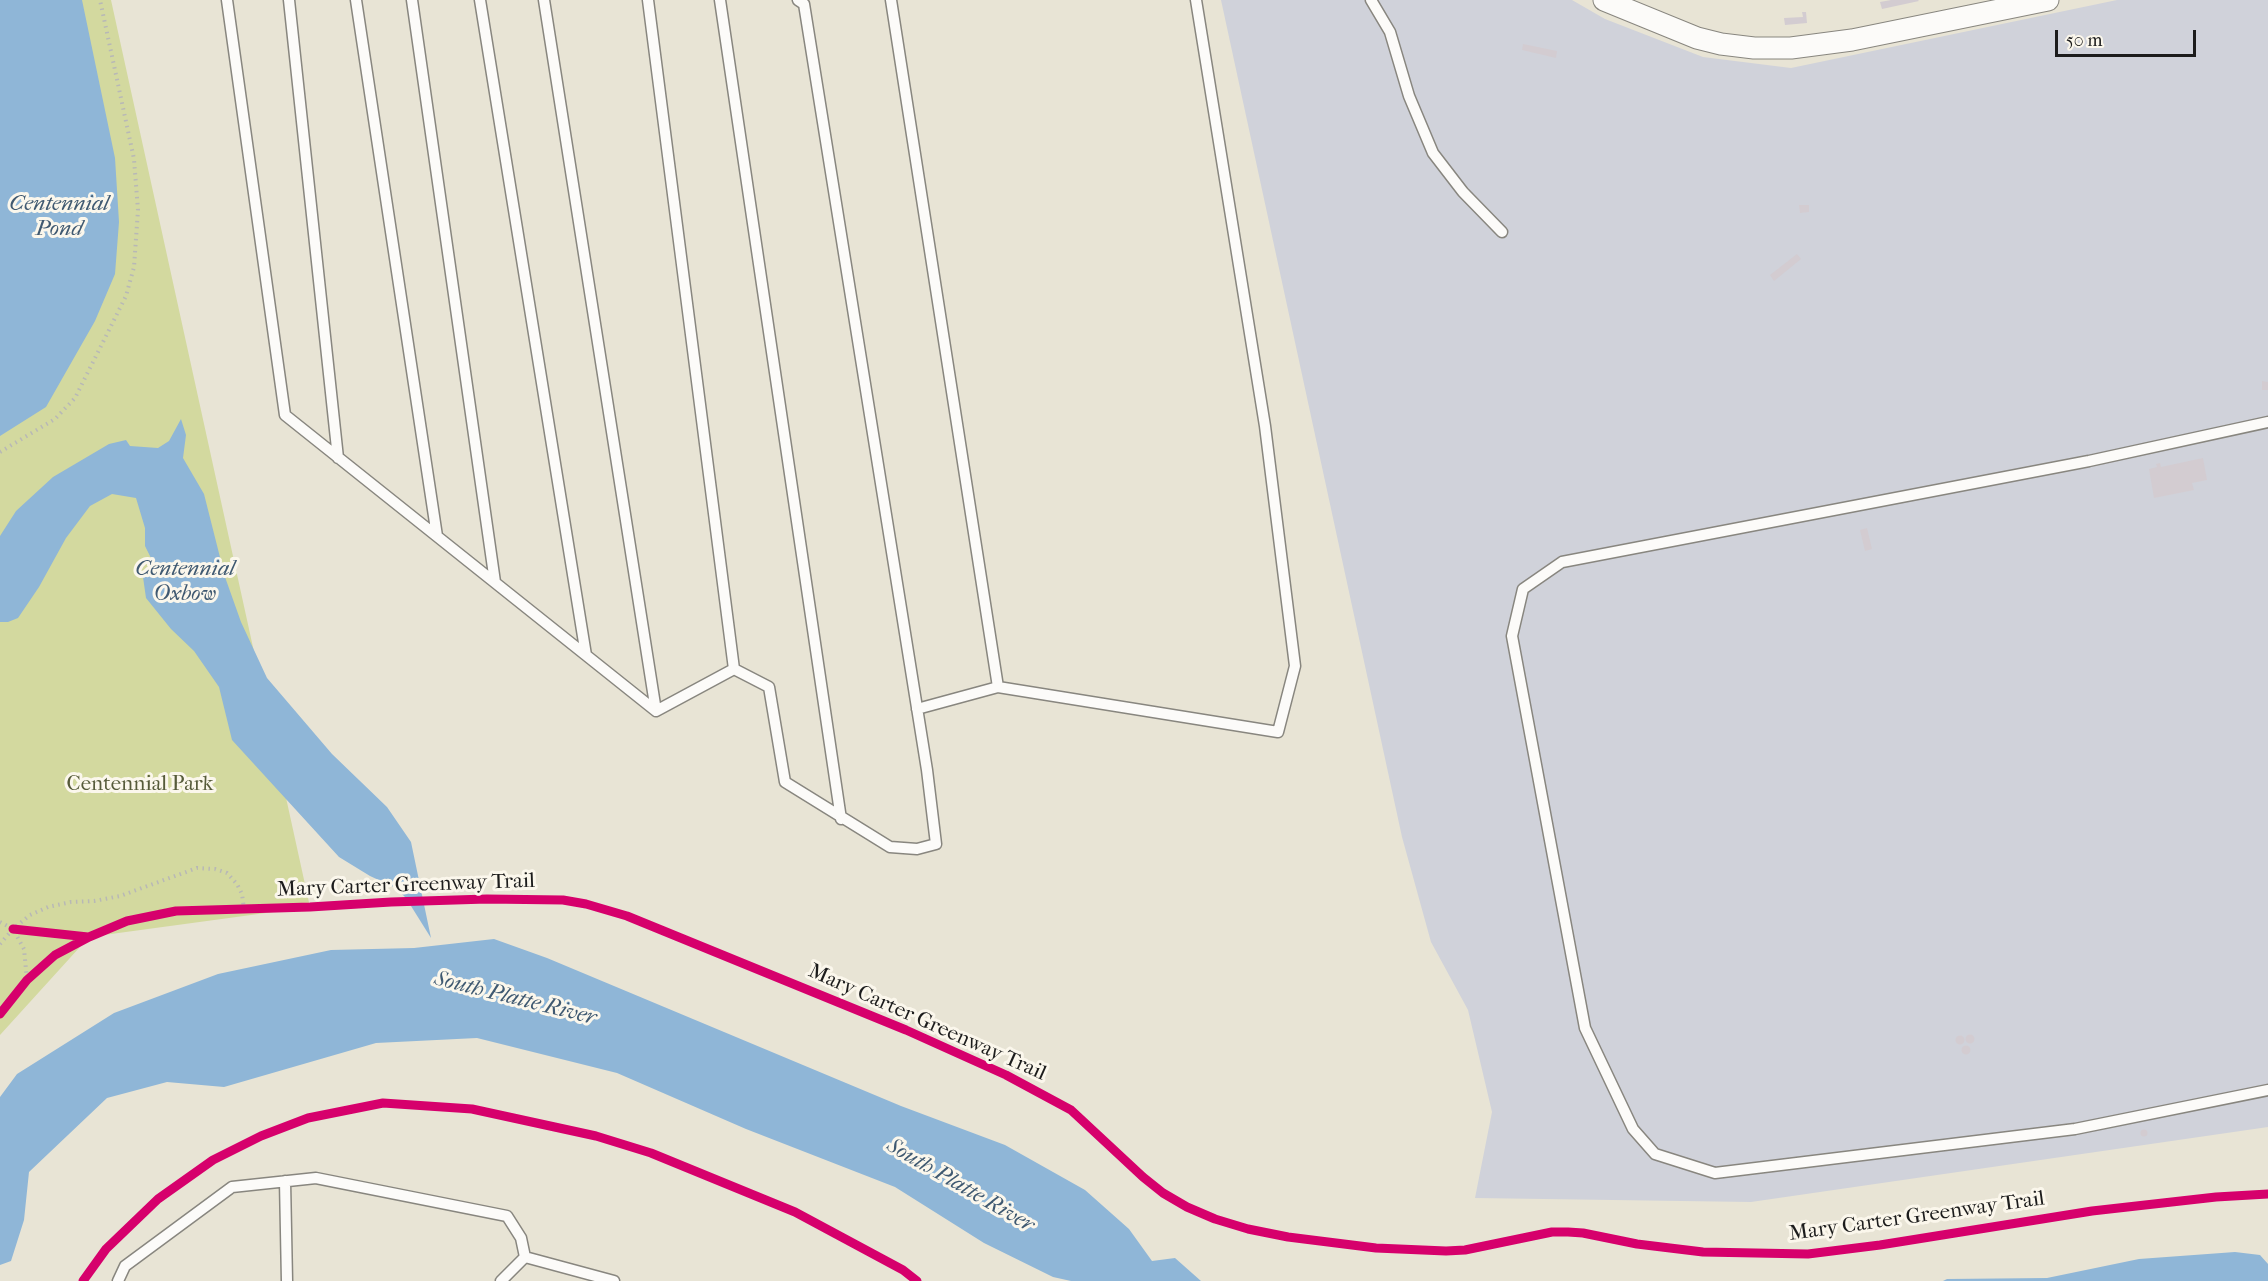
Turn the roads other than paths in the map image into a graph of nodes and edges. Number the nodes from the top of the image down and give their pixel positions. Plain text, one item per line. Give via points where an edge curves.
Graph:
1 (226, 0) edge
2 (289, 0) edge
3 (357, 0) edge
4 (412, 0) edge
5 (480, 0) edge
6 (544, 0) edge
7 (648, 0) edge
8 (720, 0) edge
9 (798, 0) edge
10 (891, 0) edge
11 (1196, 0) edge
12 (1371, 0) edge
13 (1604, 0) edge
14 (2048, 0) edge
15 (1502, 232) dead end
16 (2268, 422) edge
17 (338, 458) junction
18 (437, 536) junction
19 (495, 582) junction
20 (586, 655) junction
21 (734, 669) junction
22 (998, 687) junction
23 (917, 709) junction
24 (656, 711) junction
25 (842, 819) junction
26 (2268, 1090) edge
27 (285, 1181) junction
28 (525, 1257) junction
29 (118, 1281) edge
30 (287, 1281) edge
31 (501, 1281) edge
32 (614, 1281) edge

1 - 17 lane via 285,415
2 - 17 lane
3 - 18 lane
4 - 19 lane
5 - 20 lane
6 - 24 lane
7 - 21 lane
8 - 25 lane
9 - 23 lane via 804,4
10 - 22 lane
11 - 22 lane via 1265,426 1295,666 1278,732
12 - 15 lane via 1390,33 1409,96 1433,153 1463,192
13 - 14 street via 1697,39 1791,48 1852,40
16 - 26 lane via 2089,461 1562,562 1523,589 1512,636 1585,1028 1634,1129 1655,1154 1715,1173 2075,1129
17 - 18 lane
18 - 19 lane
19 - 20 lane
20 - 24 lane
21 - 24 lane
21 - 25 lane via 769,687 785,782
22 - 23 lane
23 - 25 lane via 936,844 917,849 890,847
27 - 28 lane via 316,1178 507,1216 521,1238
27 - 29 lane via 232,1187 125,1266
27 - 30 lane
28 - 31 lane
28 - 32 lane

